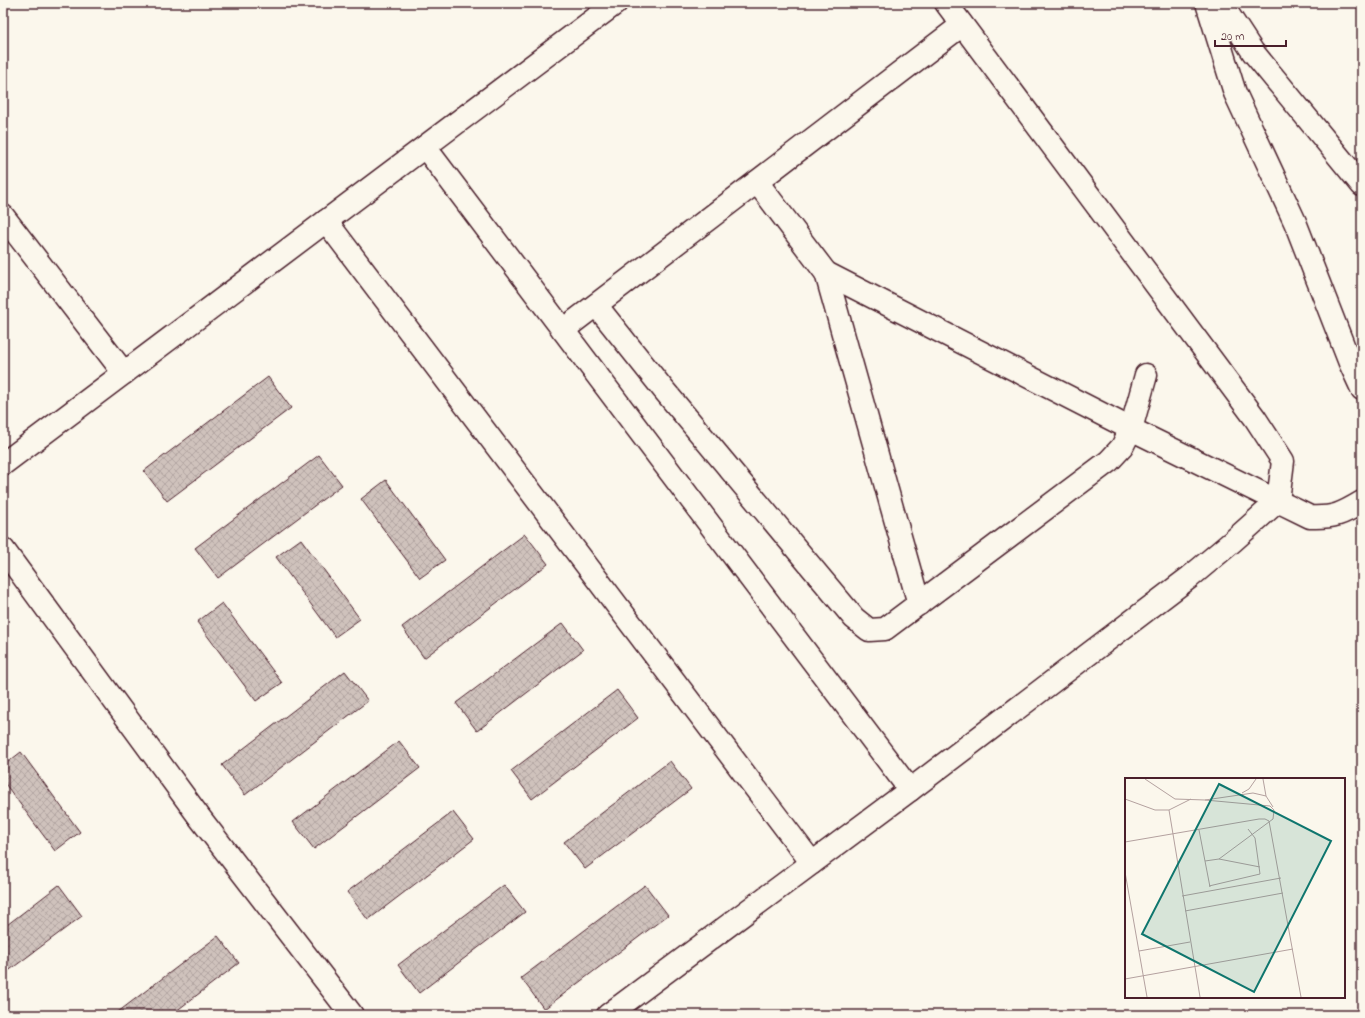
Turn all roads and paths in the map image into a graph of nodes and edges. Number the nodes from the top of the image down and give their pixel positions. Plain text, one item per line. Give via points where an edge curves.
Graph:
1 (616, 3) edge
2 (946, 3) edge
3 (1207, 3) edge
4 (1221, 3) edge
5 (962, 25) junction
6 (425, 147) junction
7 (757, 182) junction
8 (1362, 185) edge
9 (3, 216) edge
10 (326, 221) junction
11 (826, 273) junction
12 (596, 305) junction
13 (563, 330) junction
14 (124, 373) junction
15 (1146, 375) dead end
16 (1362, 389) edge
17 (1131, 430) junction
18 (3, 464) edge
19 (1278, 501) junction
20 (1362, 502) edge
21 (3, 549) edge
22 (919, 604) junction
23 (910, 790) junction
24 (812, 863) junction
25 (352, 1015) edge
26 (608, 1015) edge

1 - 6 lane
2 - 5 lane
3 - 16 lane via 1235,93 1295,222
4 - 8 lane via 1254,52
5 - 7 lane
5 - 19 lane via 1250,411 1283,460
6 - 10 lane
6 - 13 lane
7 - 11 lane
7 - 12 lane
9 - 14 lane
10 - 14 lane
10 - 24 lane
11 - 17 lane
11 - 22 lane
12 - 13 lane
12 - 22 lane via 854,618 869,630 885,629
13 - 23 lane
14 - 18 lane
15 - 17 lane
17 - 19 lane
17 - 22 lane via 1122,447 1109,461
19 - 20 lane via 1310,517 1325,518 1340,514
19 - 23 lane via 1190,577
21 - 25 lane via 200,818
23 - 24 lane
24 - 26 lane

